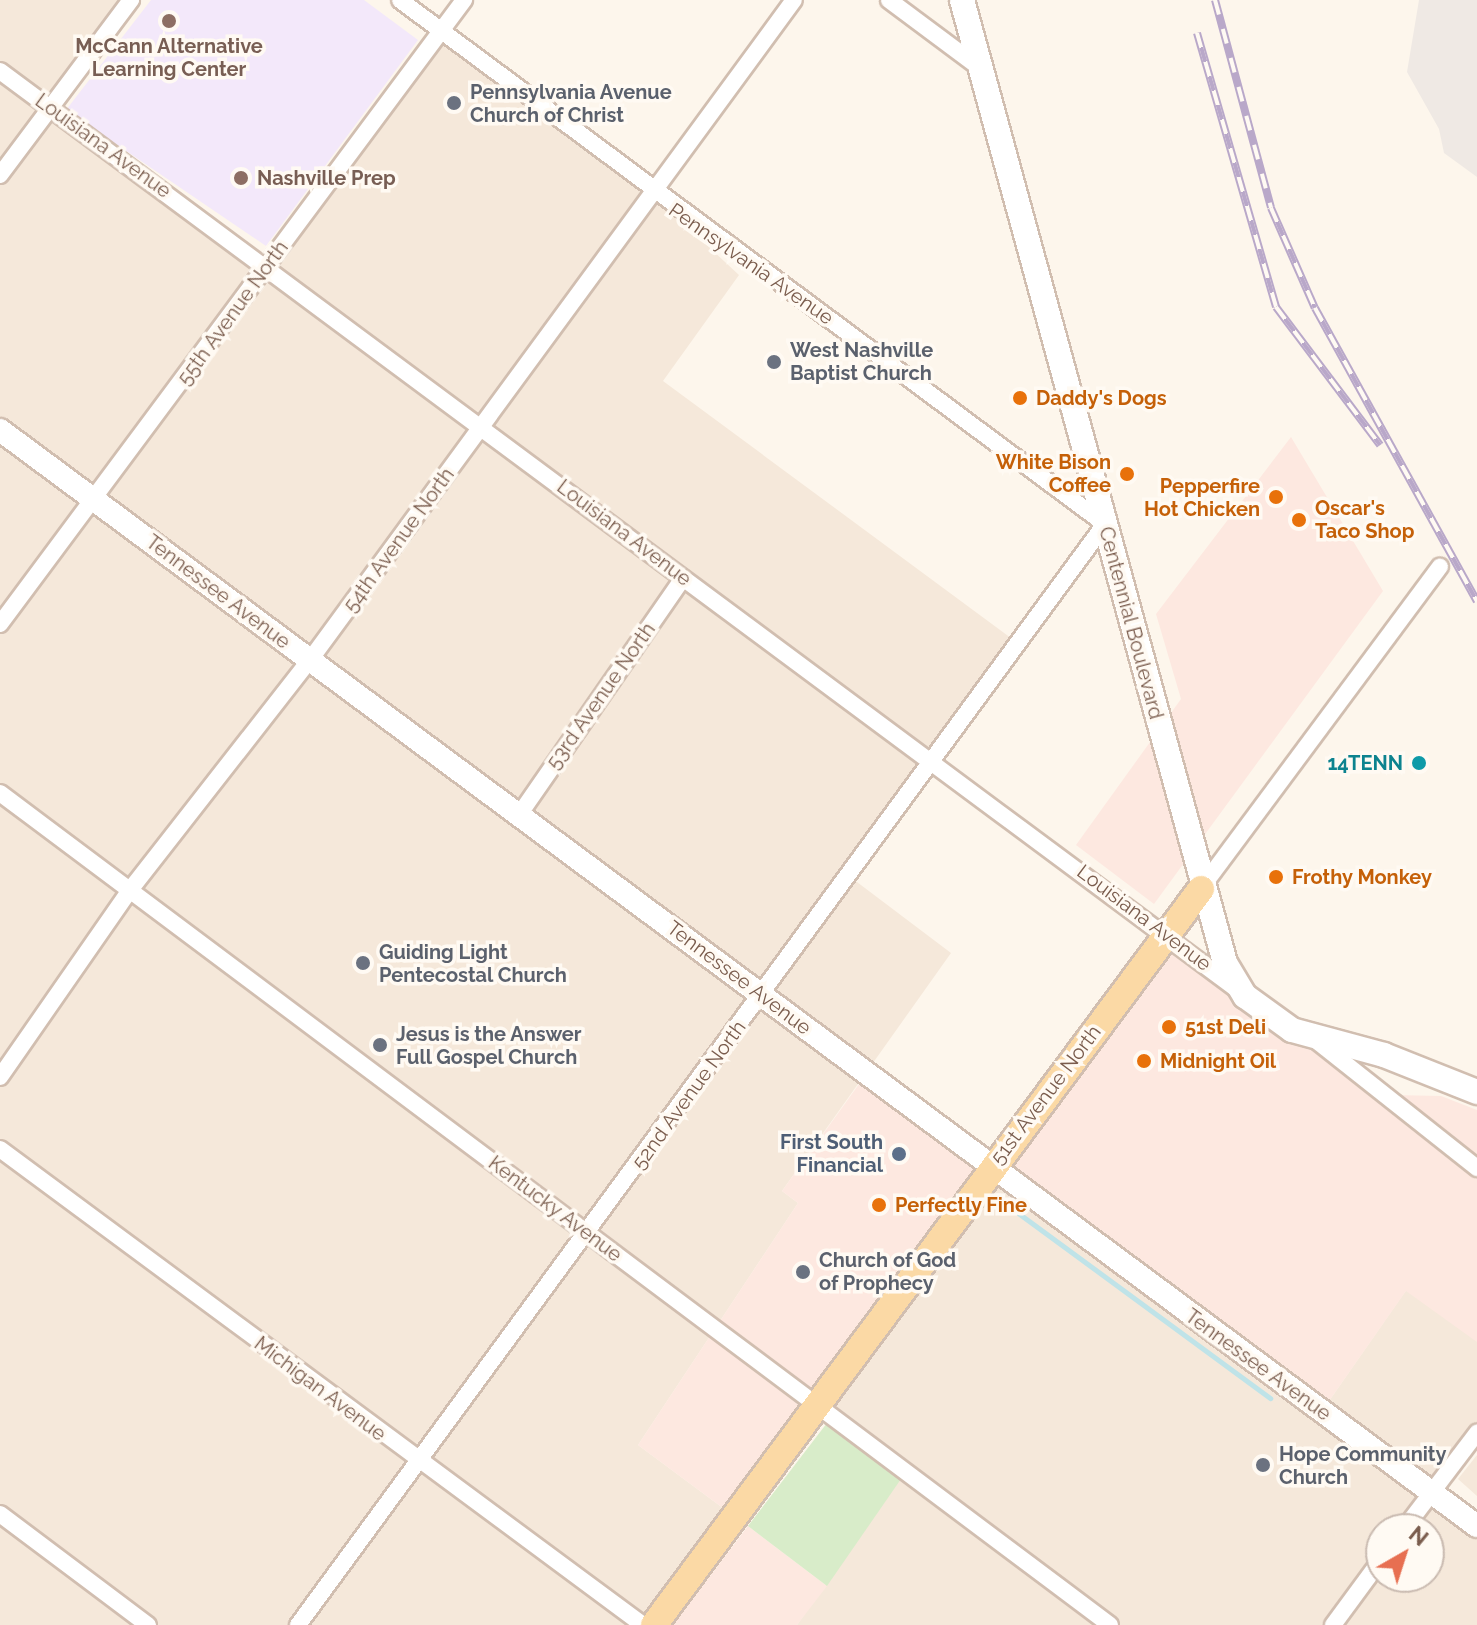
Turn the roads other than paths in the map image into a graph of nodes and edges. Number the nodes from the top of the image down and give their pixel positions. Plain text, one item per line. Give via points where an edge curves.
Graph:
1 (131, 0) edge
2 (400, 0) edge
3 (464, 0) edge
4 (794, 0) edge
5 (889, 0) edge
6 (962, 0) edge
7 (442, 30) junction
8 (979, 67) junction
9 (0, 71) edge
10 (51, 108) junction
11 (0, 175) edge
12 (654, 196) junction
13 (267, 266) junction
14 (482, 426) junction
15 (0, 430) edge
16 (95, 500) junction
17 (1105, 524) junction
18 (1440, 567) dead end
19 (683, 578) junction
20 (0, 624) edge
21 (310, 660) junction
22 (933, 761) junction
23 (0, 793) edge
24 (519, 815) junction
25 (1201, 889) junction
26 (130, 890) junction
27 (1167, 933) junction
28 (762, 995) junction
29 (1245, 996) junction
30 (1316, 1041) junction
31 (0, 1077) edge
32 (1477, 1092) edge
33 (0, 1149) edge
34 (993, 1166) junction
35 (1477, 1168) edge
36 (588, 1234) junction
37 (817, 1405) junction
38 (1477, 1433) edge
39 (419, 1464) junction
40 (1431, 1492) junction
41 (1416, 1513) edge
42 (0, 1514) edge
43 (1477, 1526) edge
44 (1365, 1582) edge
45 (148, 1625) edge
46 (298, 1625) edge
47 (643, 1625) edge
48 (654, 1625) edge
49 (1110, 1625) edge
50 (1333, 1625) edge

1 - 10 street
2 - 7 street, Pennsylvania Avenue
3 - 7 street, 55th Avenue North
4 - 12 street, 54th Avenue North
5 - 8 street
6 - 8 main road, Centennial Boulevard
7 - 12 street, Pennsylvania Avenue
7 - 13 street, 55th Avenue North
8 - 17 main road, Centennial Boulevard
9 - 10 street, Louisiana Avenue
10 - 11 street
10 - 13 street, Louisiana Avenue
12 - 14 street, 54th Avenue North
12 - 17 street, Pennsylvania Avenue
13 - 14 street, Louisiana Avenue
13 - 16 street, 55th Avenue North
14 - 19 street, Louisiana Avenue
14 - 21 street, 54th Avenue North
15 - 16 street, Tennessee Avenue
16 - 20 street, 55th Avenue North
16 - 21 street, Tennessee Avenue
17 - 22 street, 52nd Avenue North
17 - 25 main road, Centennial Boulevard
18 - 25 street, 51st Avenue North
19 - 22 street, Louisiana Avenue
19 - 24 street, 53rd Avenue North
21 - 24 street, Tennessee Avenue
21 - 26 street, 54th Avenue North
22 - 27 street, Louisiana Avenue
22 - 28 street, 52nd Avenue North
23 - 26 street, Kentucky Avenue
24 - 28 street, Tennessee Avenue
25 - 27 main road, 51st Avenue North
25 - 29 main road, Centennial Boulevard via 1225,963
26 - 31 street, 54th Avenue North
26 - 36 street, Kentucky Avenue
27 - 29 street, Louisiana Avenue
27 - 34 main road, 51st Avenue North
28 - 34 street, Tennessee Avenue
28 - 36 street, 52nd Avenue North
29 - 30 main road, Centennial Boulevard
30 - 32 main road, Centennial Boulevard via 1384,1055
30 - 35 street
33 - 39 street, Michigan Avenue
34 - 37 main road, 51st Avenue North
34 - 40 street, Tennessee Avenue
36 - 37 street, Kentucky Avenue
36 - 39 street, 52nd Avenue North
37 - 48 main road, 51st Avenue North
37 - 49 street, Kentucky Avenue
38 - 40 street
39 - 46 street, 52nd Avenue North
39 - 47 street, Michigan Avenue
40 - 41 street
40 - 43 street, Tennessee Avenue
42 - 45 street
44 - 50 street

